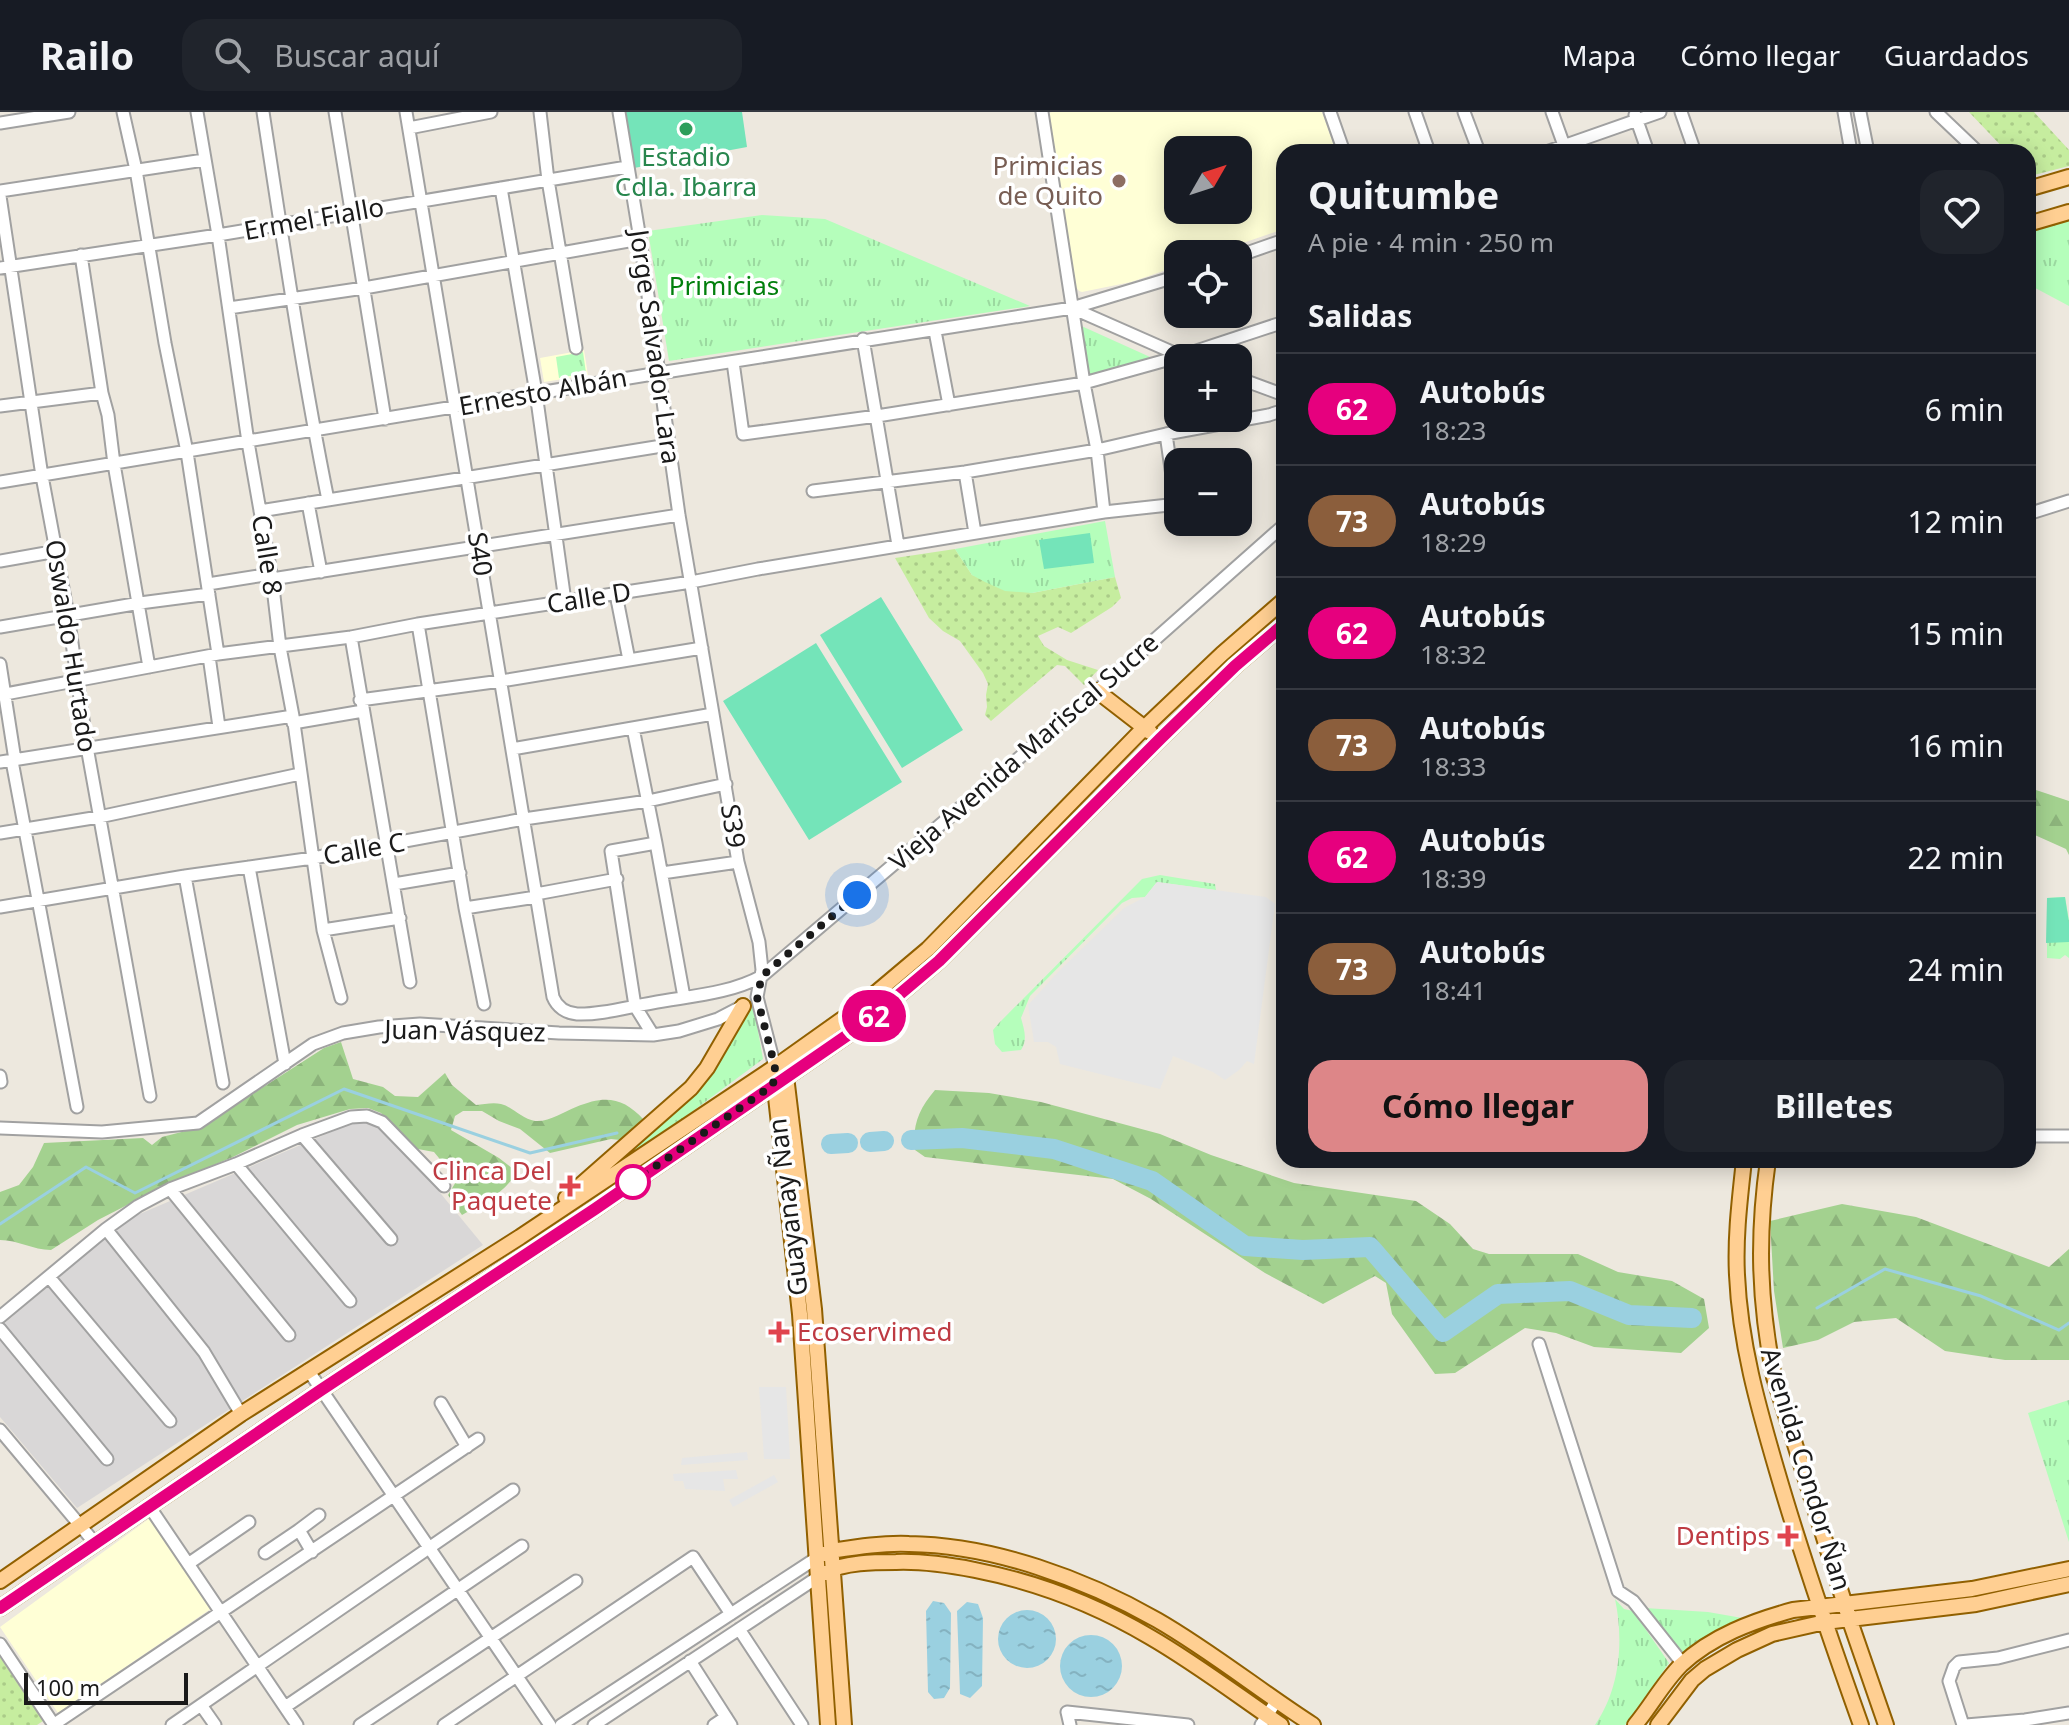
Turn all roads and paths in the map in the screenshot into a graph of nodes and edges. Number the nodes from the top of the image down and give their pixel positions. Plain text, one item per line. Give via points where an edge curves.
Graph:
1 (69, 112) edge
2 (123, 112) edge
3 (197, 112) edge
4 (263, 112) edge
5 (335, 112) edge
6 (406, 112) edge
7 (491, 112) edge
8 (540, 112) edge
9 (619, 112) edge
10 (1042, 112) edge
11 (1330, 112) edge
12 (1415, 112) edge
13 (1464, 112) edge
14 (1552, 112) edge
15 (1660, 112) edge
16 (1681, 112) edge
17 (1844, 112) edge
18 (1860, 112) edge
19 (1936, 112) edge
20 (1636, 116) edge
21 (0, 123) edge
22 (409, 128) junction
23 (1341, 144) edge
24 (1426, 144) edge
25 (1476, 144) edge
26 (1563, 144) edge
27 (1576, 144) edge
28 (1645, 144) edge
29 (1692, 144) edge
30 (1850, 144) edge
31 (1866, 144) edge
32 (1970, 144) edge
33 (204, 160) junction
34 (627, 167) junction
35 (136, 170) junction
36 (2069, 177) edge
37 (548, 180) junction
38 (2036, 187) edge
39 (501, 188) junction
40 (0, 194) edge
41 (422, 201) junction
42 (2069, 212) edge
43 (352, 213) junction
44 (2036, 222) edge
45 (281, 225) junction
46 (218, 235) junction
47 (640, 239) junction
48 (1276, 243) edge
49 (149, 245) junction
50 (1252, 251) edge
51 (561, 253) junction
52 (81, 255) junction
53 (515, 261) junction
54 (5, 267) edge
55 (434, 276) junction
56 (1164, 280) edge
57 (364, 288) junction
58 (291, 298) junction
59 (229, 308) junction
60 (1072, 308) junction
61 (1276, 325) edge
62 (935, 331) junction
63 (863, 339) junction
64 (1221, 344) edge
65 (576, 348) dead end
66 (1164, 349) edge
67 (733, 362) junction
68 (1164, 362) edge
69 (659, 373) junction
70 (1084, 383) junction
71 (1252, 383) edge
72 (1276, 392) edge
73 (102, 393) junction
74 (536, 393) junction
75 (31, 402) junction
76 (949, 405) junction
77 (0, 406) edge
78 (455, 407) junction
79 (1276, 413) edge
80 (877, 416) junction
81 (385, 419) junction
82 (314, 430) junction
83 (1166, 434) junction
84 (248, 442) junction
85 (668, 445) junction
86 (1168, 448) edge
87 (1097, 450) junction
88 (187, 452) junction
89 (114, 464) junction
90 (546, 465) junction
91 (965, 472) junction
92 (42, 476) junction
93 (467, 477) junction
94 (0, 482) edge
95 (889, 483) junction
96 (813, 491) dead end
97 (328, 500) junction
98 (2069, 501) edge
99 (308, 503) junction
100 (1164, 505) edge
101 (260, 511) junction
102 (2036, 511) edge
103 (1104, 512) junction
104 (679, 515) junction
105 (1276, 532) edge
106 (975, 533) junction
107 (556, 534) junction
108 (898, 545) junction
109 (478, 546) junction
110 (57, 551) junction
111 (0, 561) edge
112 (321, 572) junction
113 (272, 577) junction
114 (691, 582) junction
115 (208, 589) junction
116 (616, 594) junction
117 (565, 601) junction
118 (140, 603) junction
119 (1276, 607) edge
120 (489, 613) junction
121 (68, 615) junction
122 (418, 624) junction
123 (0, 627) edge
124 (1276, 631) edge
125 (351, 637) junction
126 (280, 647) junction
127 (702, 648) junction
128 (214, 655) junction
129 (629, 660) junction
130 (0, 664) edge
131 (149, 667) junction
132 (77, 681) junction
133 (501, 681) junction
134 (429, 690) junction
135 (1097, 691) junction
136 (3, 695) edge
137 (362, 705) junction
138 (713, 714) junction
139 (293, 719) junction
140 (219, 727) junction
141 (633, 728) junction
142 (1144, 728) junction
143 (1160, 739) junction
144 (87, 747) junction
145 (512, 749) junction
146 (9, 761) edge
147 (300, 774) junction
148 (726, 784) junction
149 (648, 801) junction
150 (99, 817) junction
151 (524, 819) junction
152 (1051, 822) junction
153 (25, 829) junction
154 (0, 833) edge
155 (454, 833) junction
156 (1064, 835) junction
157 (387, 843) junction
158 (656, 843) junction
159 (313, 858) junction
160 (738, 862) junction
161 (249, 867) junction
162 (460, 873) junction
163 (662, 873) junction
164 (185, 876) junction
165 (617, 879) junction
166 (394, 884) junction
167 (111, 888) junction
168 (536, 896) junction
169 (38, 901) junction
170 (0, 907) edge
171 (465, 908) junction
172 (400, 918) junction
173 (323, 930) junction
174 (762, 976) junction
175 (410, 982) dead end
176 (553, 997) joint
177 (684, 997) junction
178 (757, 997) junction
179 (341, 998) dead end
180 (484, 1004) dead end
181 (635, 1006) junction
182 (743, 1006) junction
183 (653, 1035) junction
184 (285, 1064) junction
185 (781, 1072) junction
186 (0, 1076) edge
187 (1, 1082) edge
188 (223, 1083) dead end
189 (773, 1085) junction
190 (150, 1096) dead end
191 (77, 1107) dead end
192 (0, 1128) edge
193 (302, 1135) junction
194 (2036, 1136) edge
195 (2069, 1136) edge
196 (680, 1141) junction
197 (236, 1164) junction
198 (1743, 1168) edge
199 (1767, 1168) edge
200 (444, 1186) dead end
201 (170, 1189) junction
202 (106, 1229) junction
203 (520, 1237) junction
204 (391, 1239) dead end
205 (49, 1277) junction
206 (350, 1301) dead end
207 (0, 1317) edge
208 (0, 1329) edge
209 (289, 1335) dead end
210 (1539, 1344) dead end
211 (308, 1370) junction
212 (321, 1390) junction
213 (441, 1403) dead end
214 (241, 1414) junction
215 (170, 1421) dead end
216 (0, 1430) edge
217 (478, 1439) dead end
218 (467, 1447) junction
219 (107, 1459) dead end
220 (513, 1490) dead end
221 (394, 1497) junction
222 (149, 1506) junction
223 (319, 1515) dead end
224 (249, 1522) dead end
225 (82, 1525) junction
226 (299, 1530) junction
227 (94, 1542) junction
228 (522, 1546) dead end
229 (429, 1547) junction
230 (312, 1552) junction
231 (265, 1553) dead end
232 (824, 1554) junction
233 (188, 1564) junction
234 (832, 1569) junction
235 (2069, 1574) edge
236 (818, 1577) junction
237 (0, 1581) edge
238 (576, 1581) dead end
239 (458, 1590) junction
240 (1846, 1604) junction
241 (1819, 1607) junction
242 (0, 1608) edge
243 (221, 1613) junction
244 (731, 1614) junction
245 (1850, 1621) junction
246 (1825, 1622) junction
247 (739, 1629) junction
248 (490, 1637) junction
249 (2069, 1640) edge
250 (0, 1644) edge
251 (690, 1661) junction
252 (1683, 1664) junction
253 (257, 1666) junction
254 (517, 1676) junction
255 (1277, 1700) junction
256 (201, 1705) junction
257 (285, 1707) junction
258 (2069, 1713) edge
259 (1065, 1717) edge
260 (1264, 1720) edge
261 (728, 1721) edge
262 (54, 1725) edge
263 (172, 1725) edge
264 (215, 1725) edge
265 (297, 1725) edge
266 (360, 1725) edge
267 (444, 1725) edge
268 (550, 1725) edge
269 (561, 1725) edge
270 (594, 1725) edge
271 (714, 1725) edge
272 (802, 1725) edge
273 (828, 1725) edge
274 (844, 1725) edge
275 (1188, 1725) edge
276 (1281, 1725) edge
277 (1313, 1725) edge
278 (1635, 1725) edge
279 (1658, 1725) edge
280 (1861, 1725) edge
281 (1886, 1725) edge
282 (1965, 1725) edge

1 - 21 street
2 - 35 street
3 - 33 street, Calle 8
4 - 45 street
5 - 43 street
6 - 22 street, S40
7 - 22 street
8 - 37 street
9 - 34 street, Jorge Salvador Lara
10 - 60 street
11 - 23 street
12 - 24 street
13 - 25 street
14 - 26 street
15 - 20 street
16 - 29 street
17 - 30 street
18 - 31 street
19 - 32 street
20 - 27 street
20 - 28 street
22 - 41 street, S40
33 - 35 street
33 - 46 street, Calle 8
34 - 37 street, Ermel Fiallo
34 - 47 street, Jorge Salvador Lara
35 - 40 street
35 - 49 street
36 - 38 main road
37 - 39 street, Ermel Fiallo
37 - 51 street
39 - 41 street, Ermel Fiallo
39 - 53 street
40 - 54 street, Oswaldo Hurtado
41 - 43 street, Ermel Fiallo
41 - 55 street, S40
42 - 44 main road
43 - 45 street, Ermel Fiallo
43 - 57 street
45 - 46 street, Ermel Fiallo
45 - 58 street
46 - 49 street, Ermel Fiallo
46 - 59 street, Calle 8
47 - 51 street
47 - 69 street, Jorge Salvador Lara
48 - 50 street
49 - 52 street, Ermel Fiallo
49 - 88 street
51 - 53 street
51 - 65 street
52 - 54 street, Ermel Fiallo
52 - 73 street
53 - 55 street
53 - 74 street
54 - 75 street, Oswaldo Hurtado
55 - 57 street
55 - 78 street, S40
56 - 60 street, Ernesto Albán
57 - 58 street
57 - 81 street
58 - 59 street
58 - 82 street
59 - 84 street, Calle 8
60 - 62 street, Ernesto Albán
60 - 66 street
60 - 70 street
61 - 64 street
62 - 63 street, Ernesto Albán
62 - 76 street
63 - 67 street, Ernesto Albán
63 - 80 street
67 - 69 street, Ernesto Albán
67 - 80 street via 743,434
68 - 70 street
69 - 74 street, Ernesto Albán
69 - 85 street, Jorge Salvador Lara
70 - 76 street
70 - 87 street
71 - 72 street
73 - 75 street
73 - 89 street
74 - 78 street, Ernesto Albán
74 - 90 street
75 - 77 street
75 - 92 street, Oswaldo Hurtado
76 - 80 street
78 - 81 street, Ernesto Albán
78 - 93 street, S40
79 - 83 street
80 - 95 street
81 - 82 street, Ernesto Albán
82 - 84 street, Ernesto Albán
82 - 97 street
83 - 86 street
83 - 87 street
84 - 88 street, Ernesto Albán
84 - 101 street, Calle 8
85 - 90 street
85 - 104 street, Jorge Salvador Lara
87 - 91 street
87 - 103 street
88 - 89 street, Ernesto Albán
88 - 115 street
89 - 92 street, Ernesto Albán
89 - 118 street
90 - 93 street
90 - 107 street
91 - 95 street
91 - 106 street
92 - 94 street, Ernesto Albán
92 - 110 street, Oswaldo Hurtado
93 - 97 street
93 - 109 street, S40
95 - 96 street
95 - 108 street
97 - 99 street
98 - 102 street
99 - 101 street
99 - 112 street
100 - 103 street, Calle D
101 - 113 street, Calle 8
103 - 106 street, Calle D
104 - 107 street
104 - 114 street, Jorge Salvador Lara
105 - 135 street, Vieja Avenida Mariscal Sucre
106 - 108 street, Calle D
107 - 109 street
107 - 117 street
108 - 114 street, Calle D
109 - 112 street
109 - 120 street, S40
110 - 111 street
110 - 121 street, Oswaldo Hurtado
112 - 113 street
113 - 115 street
113 - 126 street, Calle 8
114 - 116 street, Calle D
114 - 127 street, S39
115 - 118 street
115 - 128 street
116 - 117 street, Calle D
116 - 129 street
117 - 120 street, Calle D
118 - 121 street
118 - 131 street
119 - 142 main road
120 - 122 street, Calle D
120 - 133 street, S40
121 - 123 street
121 - 132 street, Oswaldo Hurtado
122 - 125 street, Calle D
122 - 134 street
124 - 143 main road
125 - 126 street, Calle D
125 - 137 street
126 - 128 street, Calle D
126 - 139 street, Calle 8
127 - 129 street
127 - 138 street, S39
128 - 131 street, Calle D
128 - 140 street
129 - 133 street
130 - 136 street
131 - 132 street, Calle D
132 - 136 street, Calle D
132 - 144 street, Oswaldo Hurtado
133 - 134 street
133 - 145 street, S40
134 - 137 street
134 - 155 street
135 - 142 main road
135 - 174 street, Vieja Avenida Mariscal Sucre
136 - 146 street
137 - 139 street
137 - 157 street
138 - 141 street
138 - 148 street, S39
139 - 140 street
139 - 147 street, Calle 8
140 - 144 street
141 - 145 street
141 - 149 street
142 - 143 main road
142 - 152 main road
143 - 156 main road
144 - 146 street
144 - 150 street, Oswaldo Hurtado
145 - 151 street, S40
146 - 153 street
147 - 150 street
147 - 159 street, Calle 8
148 - 149 street, Calle C
148 - 160 street, S39
149 - 151 street, Calle C
149 - 158 street
150 - 153 street
150 - 167 street, Oswaldo Hurtado
151 - 155 street, Calle C
151 - 168 street, S40
152 - 156 main road
152 - 185 main road via 928,949
153 - 154 street
153 - 169 street
155 - 157 street, Calle C
155 - 162 street
156 - 185 main road via 916,981 868,1021
157 - 159 street, Calle C
157 - 166 street
158 - 163 street
158 - 165 street via 611,851
159 - 161 street, Calle C
159 - 173 street, Calle 8
160 - 163 street
160 - 174 street, S39 via 759,942
161 - 164 street, Calle C
161 - 184 street
162 - 166 street
162 - 171 street
163 - 177 street
164 - 167 street, Calle C
164 - 188 street
165 - 168 street
165 - 181 street
166 - 172 street
167 - 169 street, Calle C
167 - 190 street, Oswaldo Hurtado
168 - 171 street
168 - 176 street, S40
169 - 170 street, Calle C
169 - 191 street
171 - 180 street
172 - 173 street
172 - 175 street
173 - 179 street, Calle 8
174 - 177 street, Juan Vásquez
174 - 178 street, S39
176 - 181 street, Juan Vásquez via 574,1014
177 - 181 street, Juan Vásquez
178 - 182 street, Juan Vásquez
178 - 185 street, S39
181 - 183 street
182 - 183 street, Juan Vásquez via 718,1019
182 - 203 main road via 691,1088
183 - 184 street, Juan Vásquez via 400,1025 343,1033 313,1044
184 - 192 street, Juan Vásquez via 198,1123 102,1132
185 - 189 main road
185 - 196 main road
185 - 232 main road, Guayanay Ñan via 814,1309
186 - 187 street
189 - 196 main road
189 - 232 main road, Guayanay Ñan
193 - 197 street
193 - 200 street via 367,1116 382,1122
193 - 204 street
194 - 195 street
196 - 203 main road via 622,1169
196 - 212 main road via 584,1217
197 - 201 street
197 - 206 street
198 - 241 main road, Avenida Condor Ñan via 1736,1248 1743,1344
199 - 240 main road, Avenida Condor Ñan via 1760,1278 1767,1340
201 - 202 street
201 - 209 street
202 - 205 street
202 - 214 street via 204,1352
203 - 211 main road
205 - 207 street
205 - 215 street
208 - 219 street
210 - 252 street via 1618,1591 1633,1601
211 - 212 street
211 - 214 main road
212 - 221 street
212 - 222 main road
213 - 218 street
214 - 225 main road
216 - 225 street
217 - 218 street
218 - 221 street
220 - 229 street
221 - 229 street
221 - 230 street
222 - 227 main road
222 - 233 street
223 - 226 street
224 - 233 street
225 - 227 street
225 - 237 main road
226 - 230 street
226 - 231 street
227 - 242 main road
228 - 239 street
229 - 239 street
229 - 253 street
230 - 243 street
232 - 234 main road, Guayanay Ñan
232 - 236 main road, Guayanay Ñan
232 - 244 street
232 - 255 main road via 912,1543 1042,1568 1111,1595 1158,1621
233 - 243 street
234 - 236 main road
234 - 260 main road via 911,1561 1037,1585 1149,1636
234 - 274 main road, Guayanay Ñan
235 - 240 main road
235 - 245 main road via 1976,1604
236 - 247 street
236 - 273 main road, Guayanay Ñan
238 - 248 street
239 - 248 street
239 - 257 street
240 - 241 main road
240 - 245 main road, Avenida Condor Ñan
241 - 246 main road, Avenida Condor Ñan
241 - 252 main road via 1748,1624
243 - 253 street
243 - 262 street
244 - 254 street via 693,1557
244 - 269 street
245 - 246 main road
245 - 281 main road, Avenida Condor Ñan
246 - 279 main road via 1772,1634 1720,1659 1692,1680
246 - 280 main road, Avenida Condor Ñan
247 - 251 street
247 - 272 street
248 - 254 street
248 - 266 street
249 - 282 street via 1959,1662 1949,1681
250 - 262 street
251 - 261 street
251 - 270 street
252 - 278 main road
253 - 256 street
253 - 257 street
254 - 267 street
254 - 268 street
255 - 260 street
255 - 277 main road
256 - 263 street
256 - 264 street
257 - 265 street
258 - 282 street
259 - 275 street
260 - 276 main road
261 - 271 street

